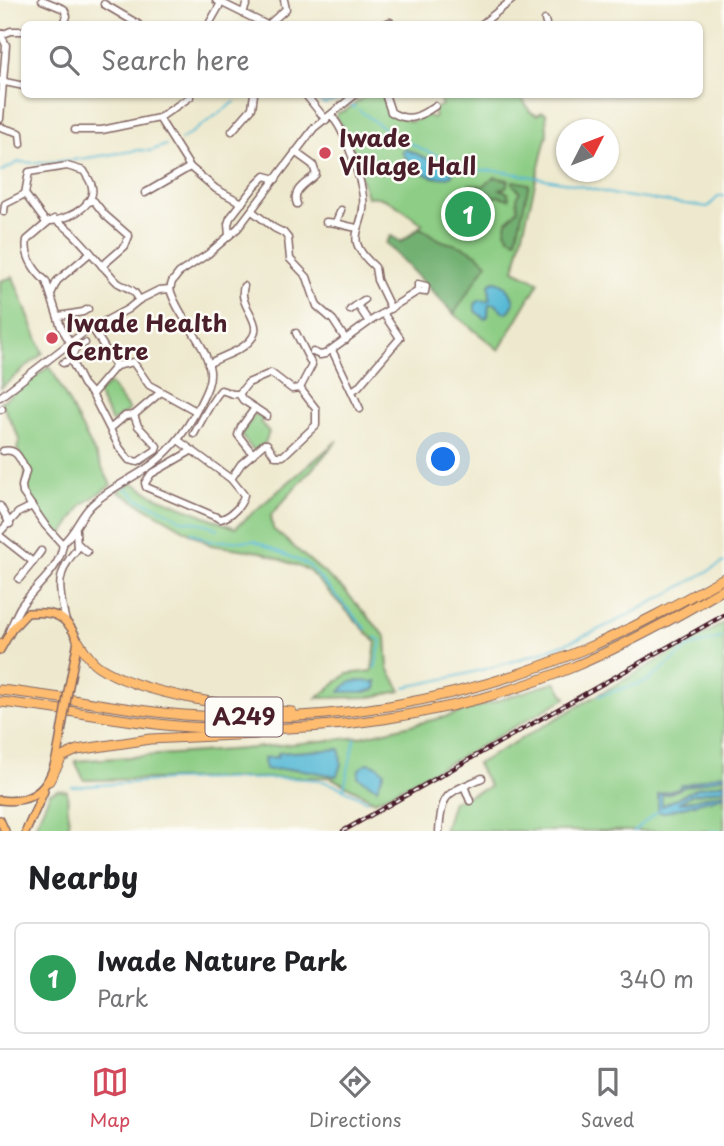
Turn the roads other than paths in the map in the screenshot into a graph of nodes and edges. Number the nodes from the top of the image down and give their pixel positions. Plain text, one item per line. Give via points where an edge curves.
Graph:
1 (43, 0) edge
2 (248, 0) edge
3 (284, 0) edge
4 (512, 0) edge
5 (218, 2) edge
6 (104, 4) dead end
7 (243, 13) junction
8 (65, 21) edge
9 (133, 21) edge
10 (210, 21) edge
11 (260, 21) edge
12 (271, 21) edge
13 (488, 21) edge
14 (21, 31) edge
15 (0, 34) edge
16 (1, 81) edge
17 (21, 85) edge
18 (189, 98) edge
19 (253, 98) edge
20 (309, 98) edge
21 (352, 98) edge
22 (386, 98) edge
23 (435, 106) dead end
24 (159, 118) junction
25 (329, 118) junction
26 (0, 119) edge
27 (0, 128) edge
28 (75, 130) dead end
29 (232, 131) dead end
30 (22, 144) dead end
31 (295, 152) junction
32 (190, 167) junction
33 (276, 179) junction
34 (145, 193) dead end
35 (25, 194) junction
36 (87, 202) junction
37 (242, 203) junction
38 (297, 204) dead end
39 (341, 210) dead end
40 (252, 211) junction
41 (4, 212) dead end
42 (51, 221) junction
43 (326, 222) dead end
44 (336, 222) junction
45 (358, 228) junction
46 (229, 235) junction
47 (90, 253) junction
48 (102, 266) junction
49 (46, 281) junction
50 (57, 281) junction
51 (242, 288) dead end
52 (170, 289) junction
53 (418, 291) dead end
54 (51, 294) junction
55 (139, 300) junction
56 (364, 300) dead end
57 (357, 304) junction
58 (88, 309) dead end
59 (391, 309) junction
60 (350, 310) dead end
61 (383, 313) junction
62 (59, 316) junction
63 (369, 322) junction
64 (93, 329) junction
65 (296, 333) dead end
66 (400, 338) junction
67 (346, 340) junction
68 (410, 341) dead end
69 (70, 342) junction
70 (85, 343) dead end
71 (332, 350) junction
72 (313, 352) dead end
73 (71, 360) junction
74 (63, 363) dead end
75 (208, 364) junction
76 (116, 366) junction
77 (300, 388) junction
78 (352, 391) junction
79 (161, 392) junction
80 (92, 394) junction
81 (239, 394) junction
82 (0, 397) edge
83 (255, 408) junction
84 (360, 409) dead end
85 (196, 411) junction
86 (134, 415) junction
87 (267, 416) dead end
88 (111, 428) junction
89 (194, 434) dead end
90 (178, 440) junction
91 (1, 450) edge
92 (191, 451) junction
93 (253, 454) junction
94 (232, 479) junction
95 (0, 506) edge
96 (32, 506) junction
97 (10, 524) junction
98 (76, 530) junction
99 (0, 534) edge
100 (66, 543) junction
101 (78, 544) junction
102 (41, 551) dead end
103 (73, 554) junction
104 (33, 562) junction
105 (724, 578) edge
106 (19, 579) dead end
107 (724, 589) edge
108 (66, 622) junction
109 (78, 641) junction
110 (1, 646) edge
111 (0, 690) edge
112 (0, 702) edge
113 (327, 714) junction
114 (333, 725) junction
115 (482, 779) dead end
116 (49, 781) junction
117 (464, 786) junction
118 (0, 800) edge
119 (470, 801) dead end
120 (0, 820) edge
121 (5, 831) edge
122 (26, 831) edge
123 (439, 831) edge

1 - 8 street via 64,9
2 - 7 street
3 - 12 street via 286,9
4 - 13 street
5 - 7 street
5 - 10 street
6 - 9 street
7 - 11 street
14 - 15 street
15 - 16 street via 6,46
16 - 17 street
16 - 26 street
18 - 24 street
19 - 29 street via 252,108
20 - 25 street
21 - 25 street
22 - 23 street via 391,112 412,119
24 - 28 street via 102,130
24 - 32 street
25 - 31 street via 314,128
25 - 45 street via 336,120 344,134 363,196
27 - 30 street via 20,133
31 - 33 street
31 - 38 street via 316,168 316,174 297,191
32 - 34 street
32 - 37 street
33 - 37 street via 260,179
33 - 40 street
35 - 36 street via 29,172 67,166 84,171 92,187
35 - 41 street via 4,206
35 - 42 street via 45,221
36 - 42 street via 66,218
36 - 48 street via 94,201 129,236 125,246
37 - 46 street via 228,224
39 - 44 street
40 - 46 street
40 - 67 street via 288,238 290,259 307,277 307,289
42 - 47 street via 63,223
42 - 49 street via 27,240 26,250
43 - 44 street
44 - 45 street
45 - 59 street via 360,252 373,265
46 - 52 street via 175,276
47 - 48 street
47 - 50 street
48 - 55 street via 117,282 134,290
49 - 50 street
49 - 54 street
50 - 54 street
51 - 75 street via 256,327 254,336 240,349
52 - 55 street
52 - 75 street
53 - 59 street
54 - 62 street
55 - 64 street
56 - 57 street
57 - 60 street
57 - 63 street
58 - 62 street
59 - 61 street
61 - 63 street
61 - 66 street
62 - 69 street
63 - 67 street
64 - 69 street
64 - 76 street
65 - 77 street via 312,365
66 - 68 street
66 - 78 street
67 - 71 street
69 - 82 street
70 - 73 street via 75,349
71 - 72 street via 320,355
71 - 78 street
73 - 74 street
73 - 80 street
75 - 85 street via 209,385
76 - 79 street via 133,362 149,385
76 - 80 street
77 - 81 street via 292,389 271,373 248,383
77 - 93 street via 316,409 316,425 283,456 275,456 267,444
78 - 84 street
79 - 85 street
79 - 86 street
80 - 88 street
81 - 83 street
81 - 89 street via 221,390
83 - 87 street
83 - 93 street via 238,435
85 - 90 street
86 - 88 street via 125,416
86 - 88 street via 157,446 138,462 126,457
90 - 92 street
90 - 98 street via 157,461 97,500 79,519
91 - 96 street via 15,452 26,471 23,493
92 - 94 street
92 - 94 street via 151,474 146,487 220,519 243,501 244,495
93 - 94 street
95 - 97 street
96 - 97 street
96 - 100 street
97 - 99 street
98 - 100 street
98 - 101 street
99 - 104 street
100 - 101 street
100 - 103 street
100 - 110 street via 58,563 21,607
101 - 103 street via 87,552
102 - 104 street
103 - 108 street via 59,583
104 - 106 street
105 - 113 highway, A249 via 610,638 527,671 436,697
107 - 114 highway, A249 via 636,639 549,676 432,710
108 - 109 main road
108 - 110 main road via 49,612 27,613
109 - 113 highway, A249 via 99,667 141,685 228,705
109 - 116 main road, bridge
111 - 113 highway, A249 via 183,715
112 - 114 highway, A249 via 187,727
114 - 116 highway, A249 via 317,730 150,739 77,750 62,757
115 - 117 street
116 - 118 main road via 39,793 20,801
116 - 122 main road
117 - 119 street
117 - 123 street via 443,801
120 - 121 main road

